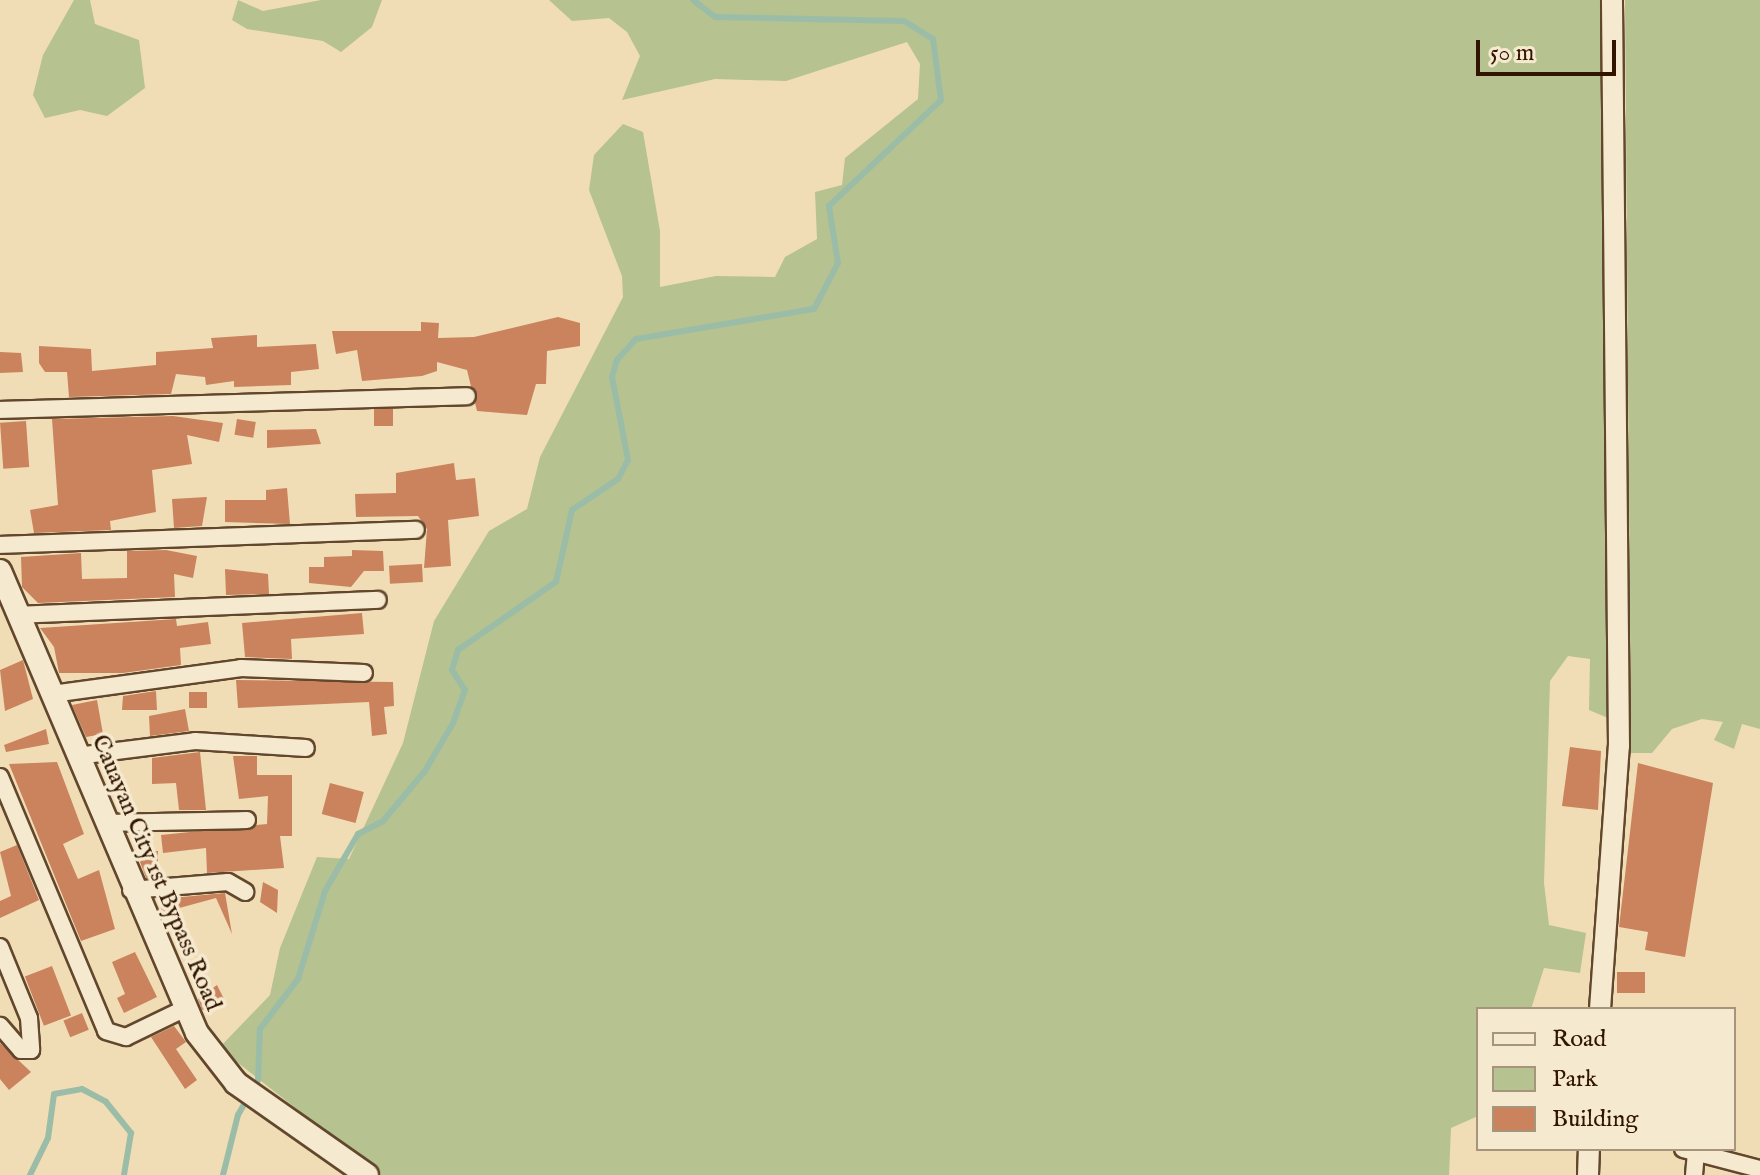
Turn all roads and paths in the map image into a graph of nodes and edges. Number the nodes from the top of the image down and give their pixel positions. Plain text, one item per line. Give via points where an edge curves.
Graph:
1 (1612, 0) edge
2 (467, 396) dead end
3 (0, 410) edge
4 (416, 530) dead end
5 (0, 545) edge
6 (1, 580) edge
7 (378, 600) dead end
8 (17, 615) junction
9 (364, 673) dead end
10 (52, 694) junction
11 (306, 748) dead end
12 (77, 756) junction
13 (0, 777) edge
14 (247, 820) dead end
15 (105, 823) junction
16 (131, 890) junction
17 (245, 892) dead end
18 (0, 947) edge
19 (1600, 1007) edge
20 (184, 1009) junction
21 (0, 1026) edge
22 (1589, 1151) edge
23 (1690, 1151) edge
24 (1760, 1169) edge
25 (367, 1175) edge
26 (1588, 1175) edge
27 (1694, 1175) edge

1 - 19 street via 1619,746
2 - 3 street
4 - 5 street
6 - 8 main road, Cauayan City 1st Bypass Road
7 - 8 street
8 - 10 main road, Cauayan City 1st Bypass Road
9 - 10 street via 241,668
10 - 12 main road, Cauayan City 1st Bypass Road
11 - 12 street via 195,741
12 - 15 main road, Cauayan City 1st Bypass Road
13 - 20 street via 106,1031 126,1037
14 - 15 street
15 - 16 main road, Cauayan City 1st Bypass Road
16 - 17 street via 228,882
16 - 20 main road, Cauayan City 1st Bypass Road
18 - 21 street via 34,1047 21,1050
20 - 25 main road, Cauayan City 1st Bypass Road via 236,1083
22 - 26 street
23 - 24 street
23 - 27 street

